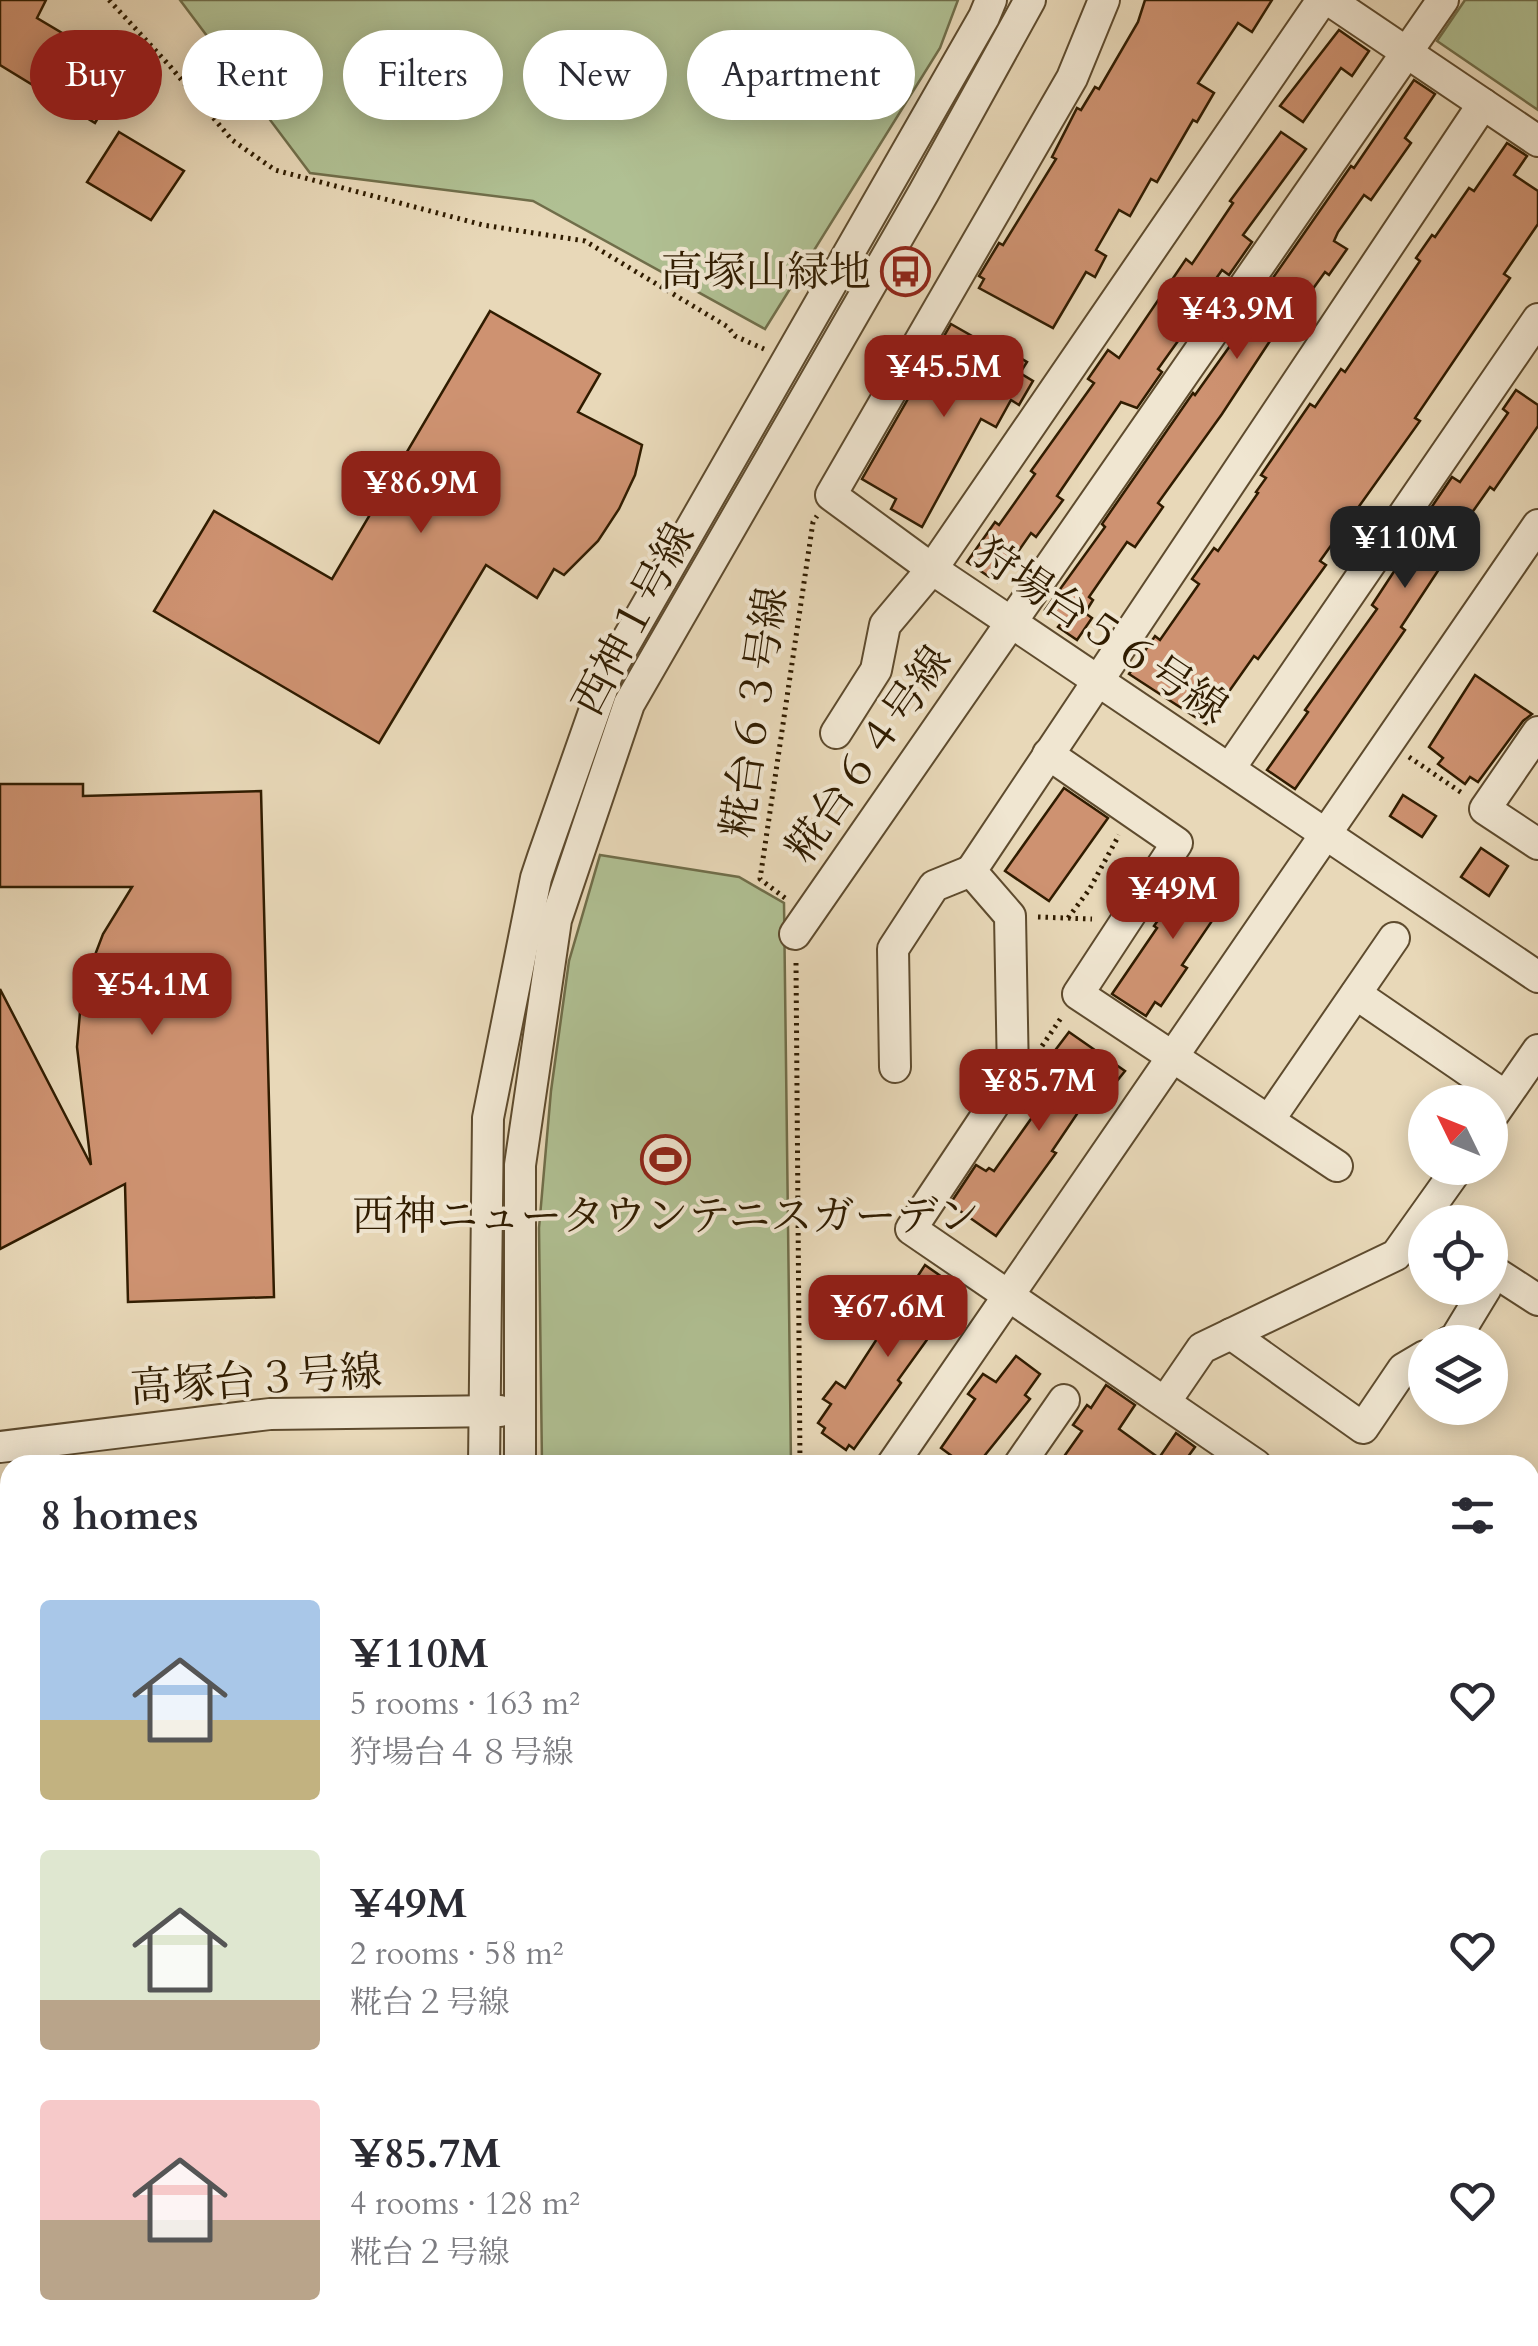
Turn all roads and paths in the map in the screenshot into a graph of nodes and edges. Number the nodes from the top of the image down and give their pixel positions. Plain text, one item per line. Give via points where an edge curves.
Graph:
1 (109, 0) edge
2 (991, 0) edge
3 (1030, 0) edge
4 (1104, 0) edge
5 (1325, 0) edge
6 (1443, 0) edge
7 (1407, 53) junction
8 (1483, 104) junction
9 (1538, 141) edge
10 (1538, 319) edge
11 (786, 360) junction
12 (831, 495) junction
13 (1538, 526) edge
14 (932, 568) junction
15 (1013, 622) junction
16 (1097, 678) junction
17 (836, 732) dead end
18 (1538, 732) edge
19 (1389, 744) junction
20 (1048, 754) junction
21 (1230, 768) junction
22 (1485, 808) junction
23 (1133, 813) junction
24 (1328, 833) junction
25 (1538, 844) edge
26 (971, 872) junction
27 (1010, 916) junction
28 (1068, 918) junction
29 (1126, 920) junction
30 (796, 934) junction
31 (1394, 938) dead end
32 (1538, 977) edge
33 (1078, 994) junction
34 (1356, 994) junction
35 (1538, 1050) edge
36 (1174, 1056) junction
37 (895, 1067) dead end
38 (1012, 1076) junction
39 (1469, 1085) edge
40 (1508, 1094) edge
41 (1269, 1120) junction
42 (1337, 1166) dead end
43 (1408, 1242) edge
44 (1508, 1286) edge
45 (1009, 1296) junction
46 (1538, 1300) edge
47 (1231, 1334) junction
48 (1408, 1366) edge
49 (1064, 1400) dead end
50 (1165, 1402) junction
51 (484, 1411) junction
52 (519, 1411) junction
53 (0, 1447) edge
54 (484, 1455) edge
55 (520, 1455) edge
56 (800, 1455) edge
57 (899, 1455) edge
58 (1026, 1455) edge
59 (1242, 1455) edge

1 - 11 path via 232,140 276,170 483,225 586,241 735,336
2 - 11 street, 西神１号線
3 - 52 street, 西神１号線 via 629,704 556,920 520,1165
4 - 12 street via 1072,78
5 - 7 street
5 - 14 street
6 - 7 street, 糀台６４号線
7 - 8 street
7 - 15 street, 糀台６４号線
8 - 9 street
8 - 16 street
10 - 21 street
11 - 51 street, 西神１号線 via 607,676 536,878 488,1118
12 - 14 street, 狩場台５６号線
12 - 30 path, 糀台６３号線 via 813,522 760,879 796,906
13 - 19 street
14 - 15 street, 狩場台５６号線
14 - 17 street via 885,625 876,670
15 - 16 street, 狩場台５６号線
15 - 30 street, 糀台６４号線
16 - 20 street
16 - 21 street, 狩場台５６号線
18 - 22 street
19 - 22 path
19 - 24 street
20 - 23 street
20 - 26 street
21 - 24 street, 狩場台５６号線
22 - 25 street
23 - 28 path
23 - 29 street via 1177,844
24 - 32 street, 狩場台５６号線
24 - 36 street
26 - 27 street
26 - 37 street via 934,886 893,949
27 - 28 path
27 - 38 street
28 - 29 path
29 - 33 street
30 - 56 path, 糀台６３号線
31 - 34 street
33 - 36 street
33 - 38 path via 1030,1064
34 - 39 street
34 - 41 street
35 - 40 street
36 - 41 street
36 - 45 street
38 - 45 street via 910,1229
41 - 42 street
43 - 47 street via 1396,1255
44 - 46 street
45 - 50 street
45 - 57 street
47 - 48 street via 1362,1428
47 - 50 street via 1202,1348
49 - 58 street
50 - 59 street
51 - 52 street, 高塚台３号線
51 - 53 street, 高塚台３号線 via 270,1414
51 - 54 street, 西神１号線
52 - 55 street, 西神１号線

